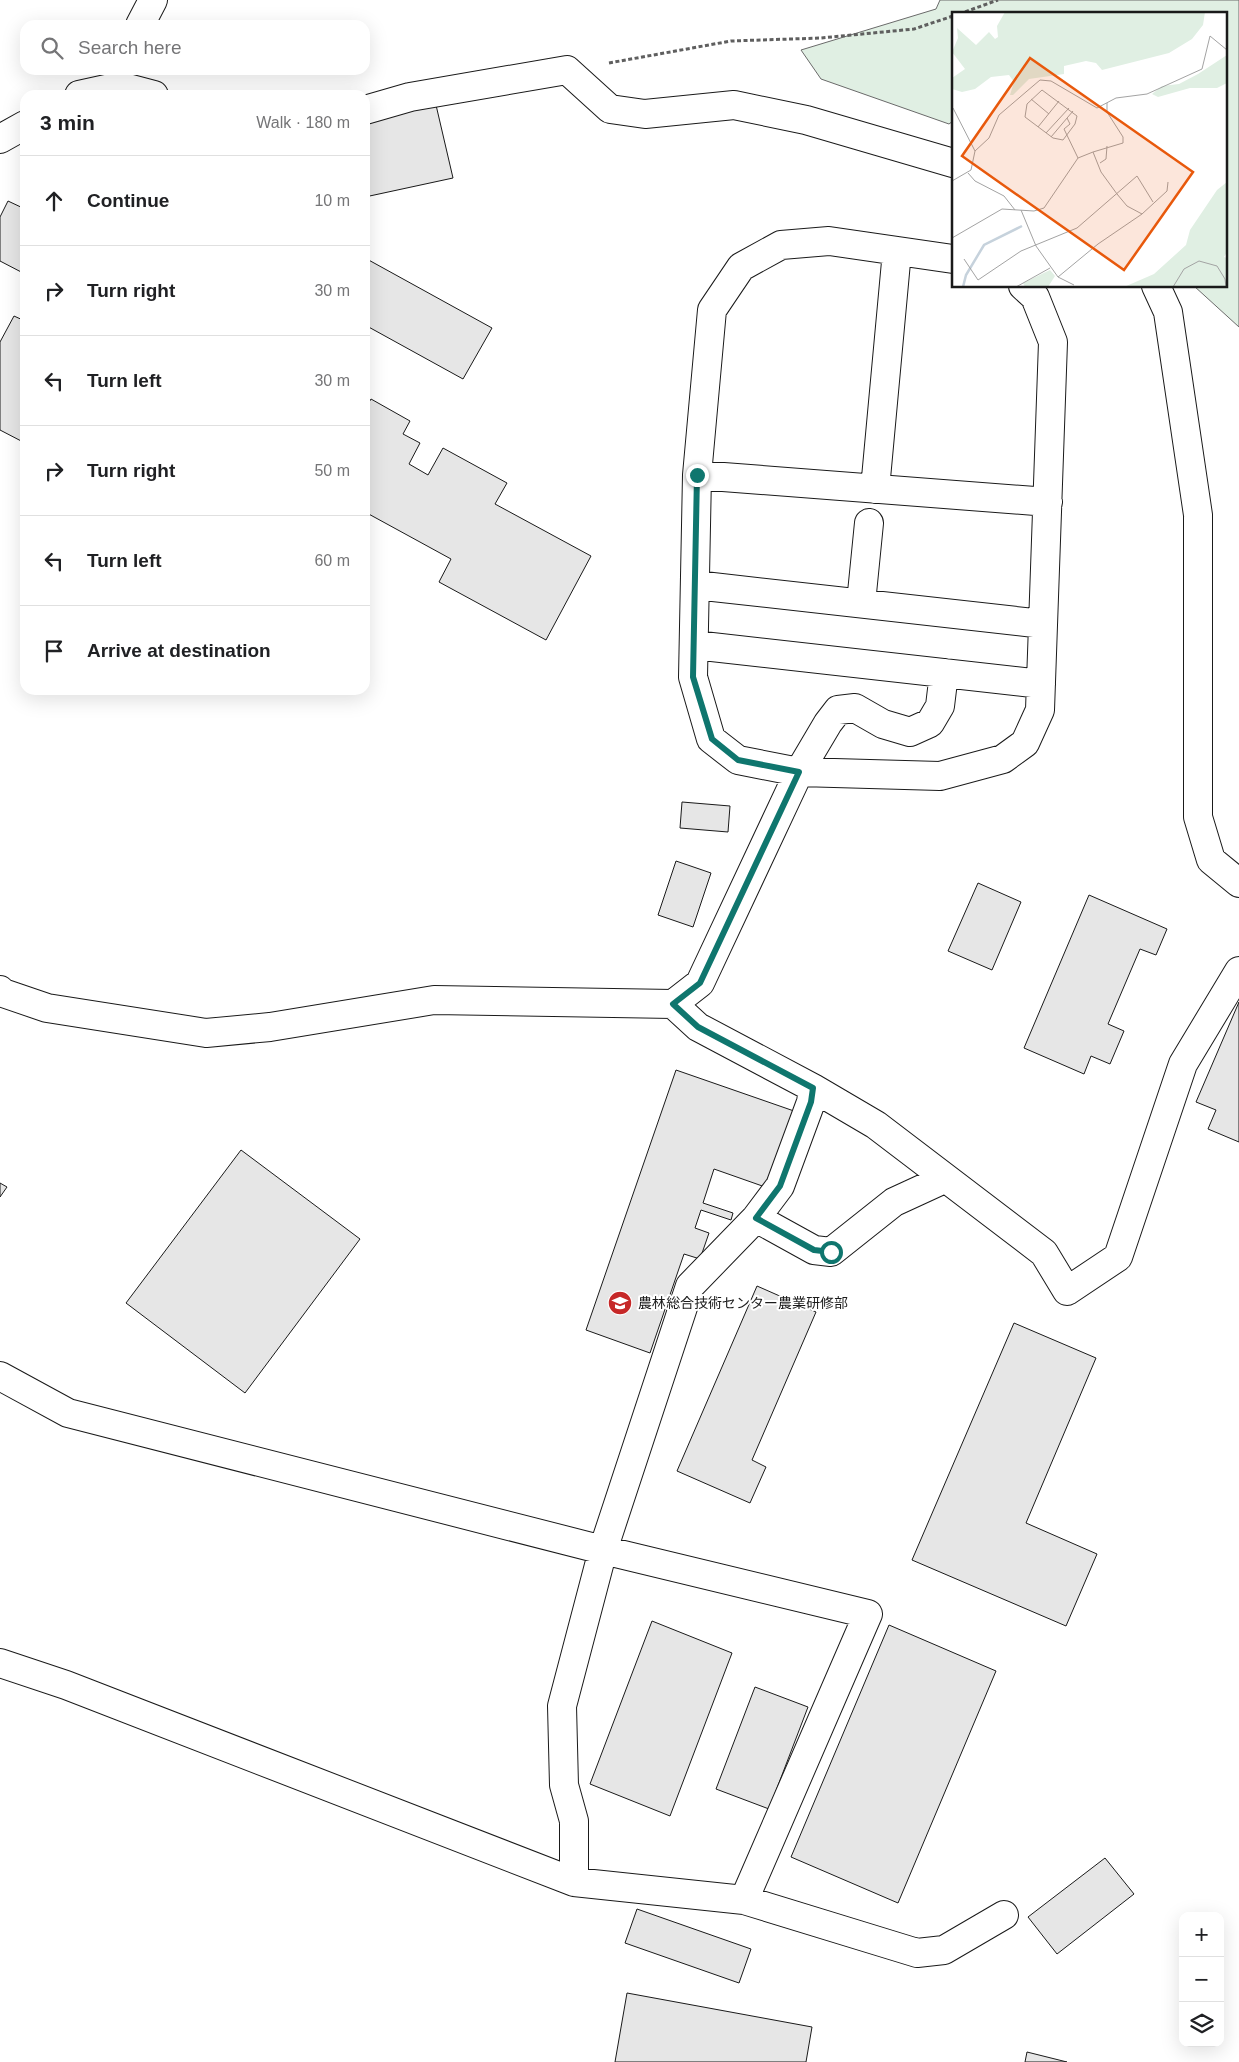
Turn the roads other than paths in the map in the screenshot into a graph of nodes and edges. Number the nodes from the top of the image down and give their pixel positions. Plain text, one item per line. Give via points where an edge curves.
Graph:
1 (153, 0) edge
2 (143, 20) edge
3 (122, 78) edge
4 (92, 90) edge
5 (145, 90) edge
6 (370, 109) edge
7 (20, 128) edge
8 (0, 139) edge
9 (952, 163) edge
10 (897, 251) junction
11 (952, 260) edge
12 (1025, 288) edge
13 (1157, 288) edge
14 (697, 475) junction
15 (874, 489) junction
16 (1048, 502) junction
17 (869, 523) dead end
18 (695, 584) junction
19 (861, 603) junction
20 (1043, 624) junction
21 (694, 645) junction
22 (944, 673) junction
23 (1041, 684) junction
24 (799, 772) junction
25 (1239, 883) edge
26 (1239, 971) edge
27 (0, 990) edge
28 (673, 1004) junction
29 (813, 1088) junction
30 (944, 1179) junction
31 (756, 1218) junction
32 (0, 1376) edge
33 (603, 1550) junction
34 (0, 1664) edge
35 (574, 1882) junction
36 (744, 1900) junction
37 (1004, 1915) dead end

1 - 2 street
3 - 4 street
3 - 5 street
6 - 9 street via 410,97 567,70 610,108 645,114 734,106 806,120
7 - 8 street
10 - 11 street
10 - 14 street via 829,241 781,245 741,267 712,310
10 - 15 street
12 - 16 street via 1035,297 1053,342
13 - 25 street via 1168,312 1198,515 1198,817 1210,860
14 - 15 street
14 - 18 street
15 - 16 street
16 - 20 street
17 - 19 street
18 - 19 street
18 - 21 street
19 - 20 street
20 - 23 street
21 - 22 street
21 - 24 street via 693,677 712,739 738,760
22 - 23 street
22 - 24 street via 940,706 930,723 910,732 883,724 855,708 838,710
23 - 24 street via 1040,710 1025,743 1003,759 940,776
24 - 28 street via 700,983
26 - 30 street via 1183,1064 1118,1257 1067,1291 1044,1253
27 - 28 street via 47,1008 206,1033 270,1027 434,1000
28 - 29 street via 698,1027
29 - 30 street via 876,1125
29 - 31 street via 811,1102 780,1186
30 - 31 street via 894,1202 831,1252 814,1250
31 - 33 street via 690,1286
32 - 33 street via 68,1413
33 - 35 street via 562,1706 564,1785 574,1820
33 - 36 street via 868,1614
34 - 35 street via 76,1689
35 - 36 street
36 - 37 street via 917,1953 944,1950

